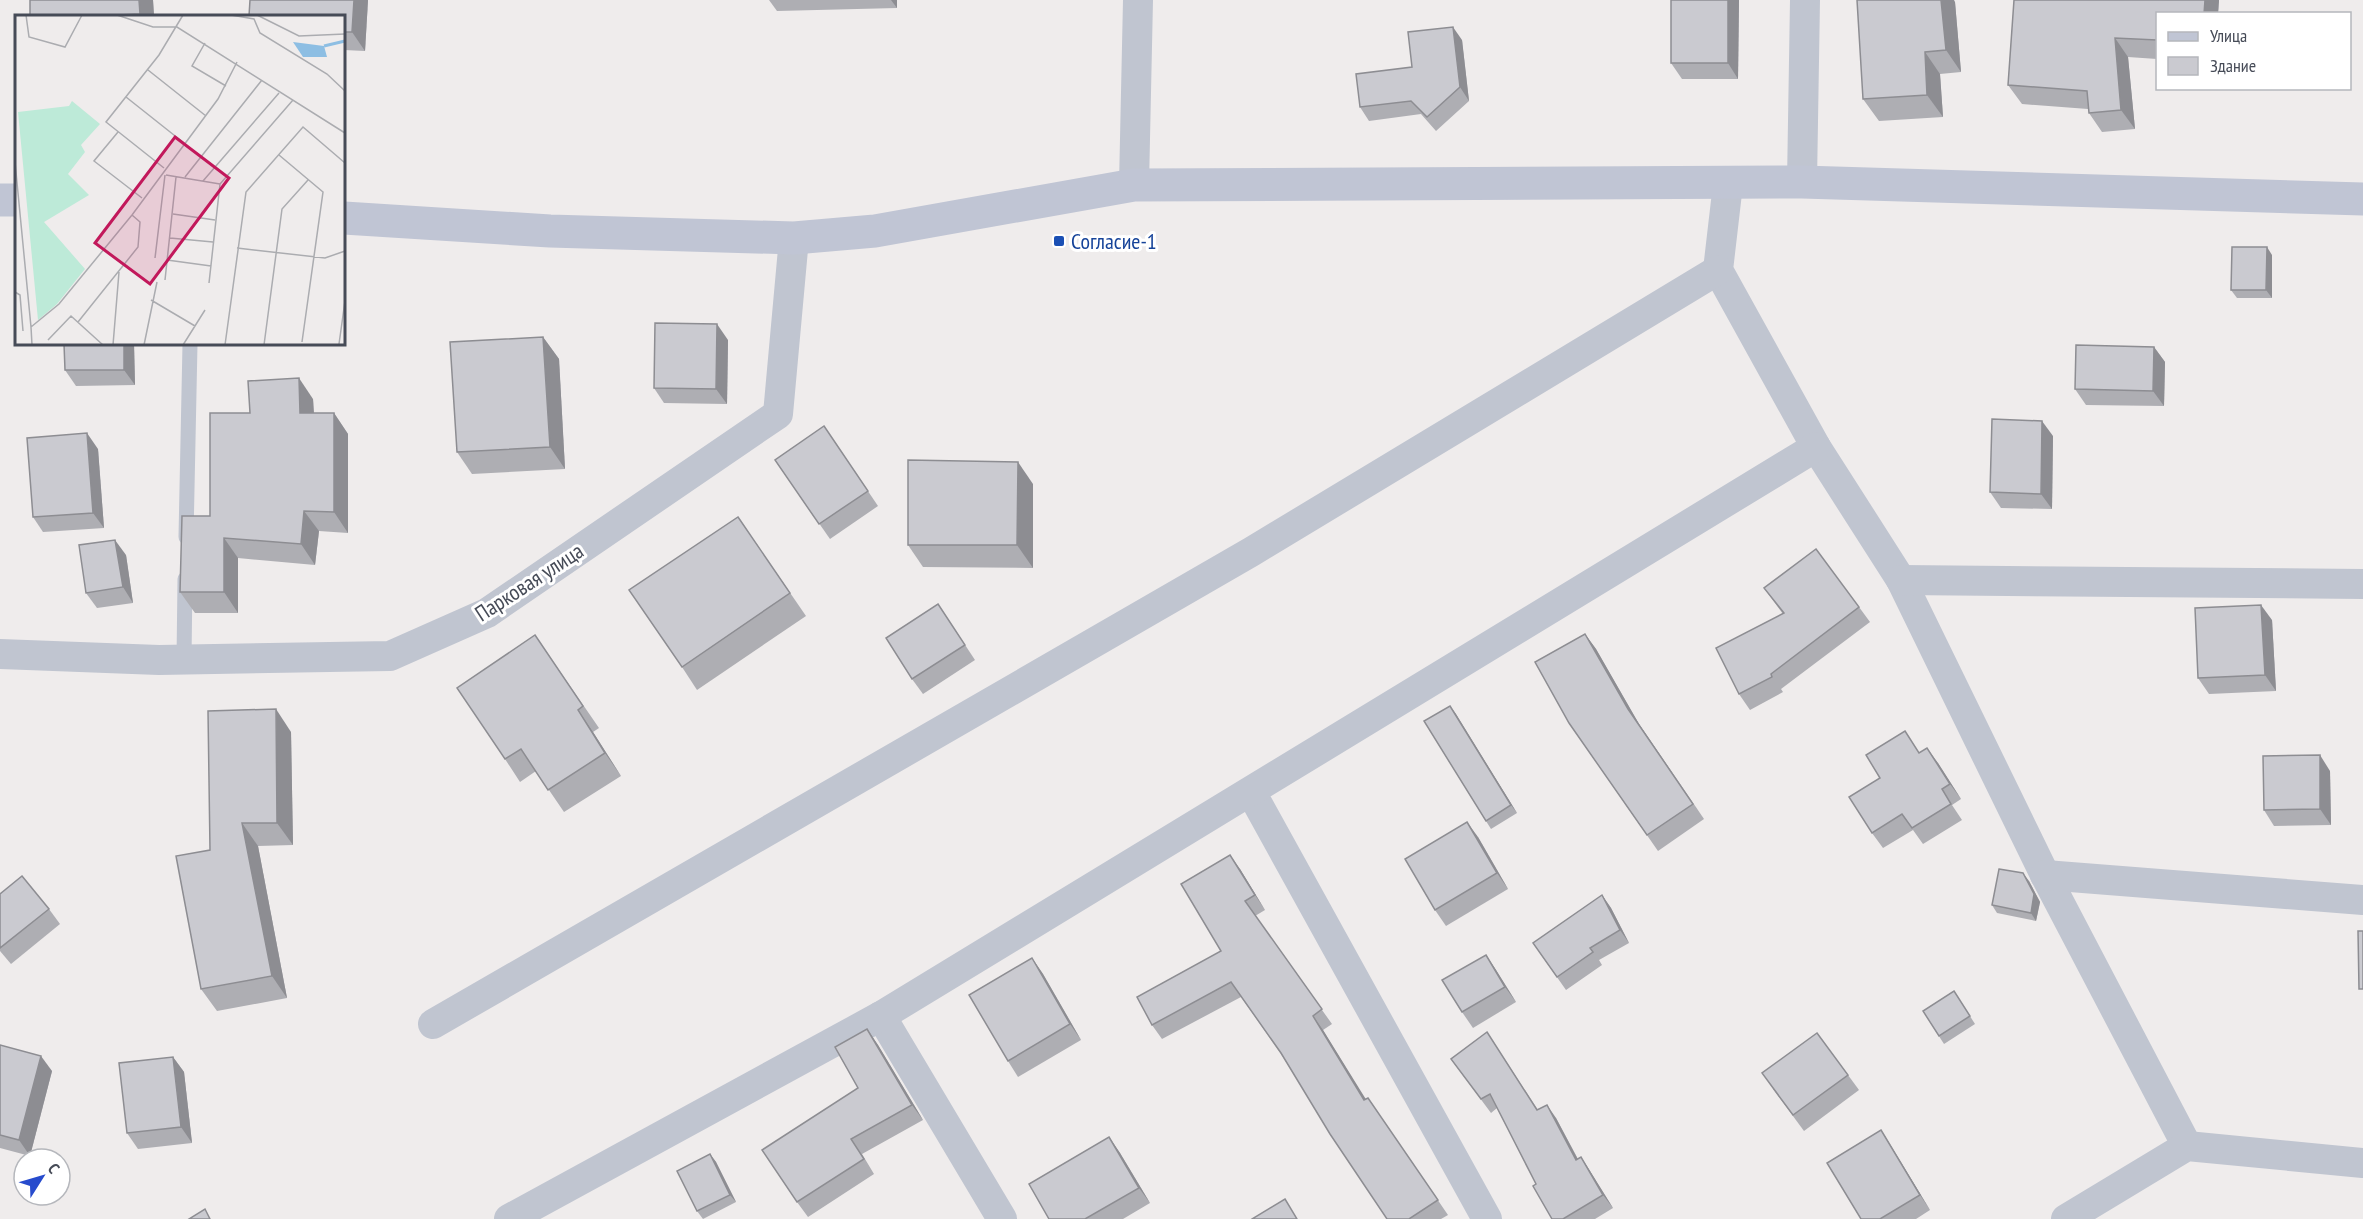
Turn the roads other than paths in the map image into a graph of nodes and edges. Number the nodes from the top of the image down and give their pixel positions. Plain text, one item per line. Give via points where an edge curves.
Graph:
1 (1138, 0) edge
2 (1805, 0) edge
3 (1802, 182) junction
4 (1728, 184) junction
5 (1134, 185) junction
6 (2363, 199) edge
7 (345, 218) edge
8 (794, 238) junction
9 (1718, 270) junction
10 (190, 345) edge
11 (1816, 447) junction
12 (1901, 580) junction
13 (2363, 584) edge
14 (0, 654) edge
15 (184, 660) junction
16 (1251, 792) junction
17 (2045, 875) junction
18 (2363, 900) edge
19 (881, 1016) junction
20 (433, 1024) dead end
21 (2187, 1146) junction
22 (2363, 1163) edge
23 (520, 1216) edge
24 (1002, 1219) edge
25 (1486, 1219) edge
26 (2066, 1219) edge

1 - 5 street
2 - 3 street
3 - 4 street
3 - 6 street
4 - 5 street
4 - 9 street
5 - 8 street via 875,231
7 - 8 street via 550,231
8 - 15 street, Парковая улица via 778,414 487,613 390,656
9 - 11 street
9 - 20 street via 1251,552
10 - 15 lane
11 - 12 street
11 - 16 street
12 - 13 street
12 - 17 street
14 - 15 street, Парковая улица
16 - 19 street
16 - 25 street
17 - 18 street
17 - 21 street
19 - 23 street
19 - 24 street
21 - 22 street
21 - 26 street

